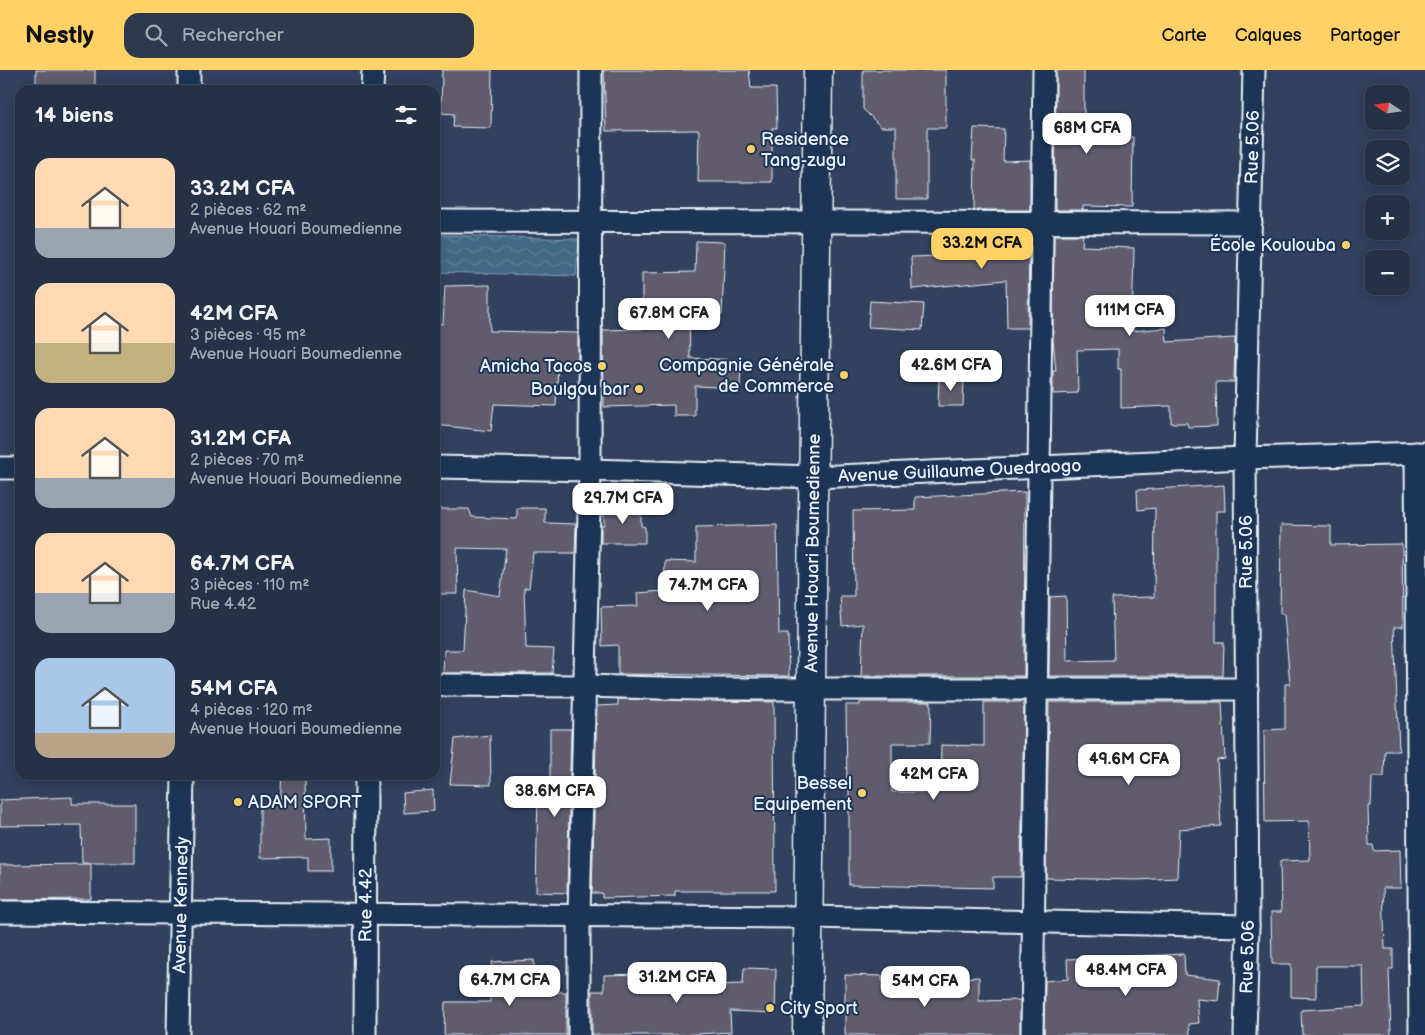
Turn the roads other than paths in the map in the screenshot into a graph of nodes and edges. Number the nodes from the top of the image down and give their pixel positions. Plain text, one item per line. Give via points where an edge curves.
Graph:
1 (189, 70) edge
2 (373, 70) edge
3 (591, 70) edge
4 (818, 70) edge
5 (1044, 70) edge
6 (1254, 70) edge
7 (189, 85) edge
8 (372, 85) edge
9 (440, 220) edge
10 (590, 221) junction
11 (817, 222) junction
12 (1043, 222) junction
13 (1251, 223) junction
14 (1421, 453) edge
15 (1245, 458) junction
16 (440, 467) edge
17 (1038, 467) junction
18 (0, 468) edge
19 (15, 468) edge
20 (590, 470) junction
21 (815, 477) junction
22 (440, 685) edge
23 (584, 686) junction
24 (812, 689) junction
25 (1247, 689) junction
26 (1035, 690) junction
27 (183, 780) edge
28 (366, 780) edge
29 (0, 912) edge
30 (180, 912) junction
31 (367, 913) junction
32 (579, 916) junction
33 (808, 917) junction
34 (1032, 923) junction
35 (1248, 926) junction
36 (178, 1035) edge
37 (365, 1035) edge
38 (579, 1035) edge
39 (807, 1035) edge
40 (1032, 1035) edge
41 (1245, 1035) edge
42 (1420, 1035) edge

1 - 7 street
2 - 8 street
3 - 10 street
4 - 11 main road, Avenue Houari Boumedienne
5 - 12 street
6 - 13 street, Rue 5.06
9 - 10 street
10 - 11 street
10 - 20 street
11 - 12 street
11 - 21 main road, Avenue Houari Boumedienne
12 - 13 street
12 - 17 street
13 - 15 street, Rue 5.06
14 - 15 street, Avenue Guillaume Ouedraogo
14 - 42 street
15 - 17 street, Avenue Guillaume Ouedraogo
15 - 25 street, Rue 5.06
16 - 20 street, Avenue Guillaume Ouedraogo
17 - 21 street, Avenue Guillaume Ouedraogo
17 - 26 street
18 - 19 street
20 - 21 street, Avenue Guillaume Ouedraogo
20 - 23 street
21 - 24 main road, Avenue Houari Boumedienne
22 - 23 street
23 - 24 street
23 - 32 street
24 - 26 street
24 - 33 main road, Avenue Houari Boumedienne
25 - 26 street
25 - 35 street, Rue 5.06
26 - 34 street
27 - 30 street, Avenue Kennedy
28 - 31 street, Rue 4.42
29 - 30 street
30 - 31 street
30 - 36 street, Avenue Kennedy
31 - 32 street
31 - 37 street, Rue 4.42
32 - 33 street
32 - 38 street
33 - 34 street
33 - 39 main road, Avenue Houari Boumedienne
34 - 35 street
34 - 40 street
35 - 41 street, Rue 5.06

